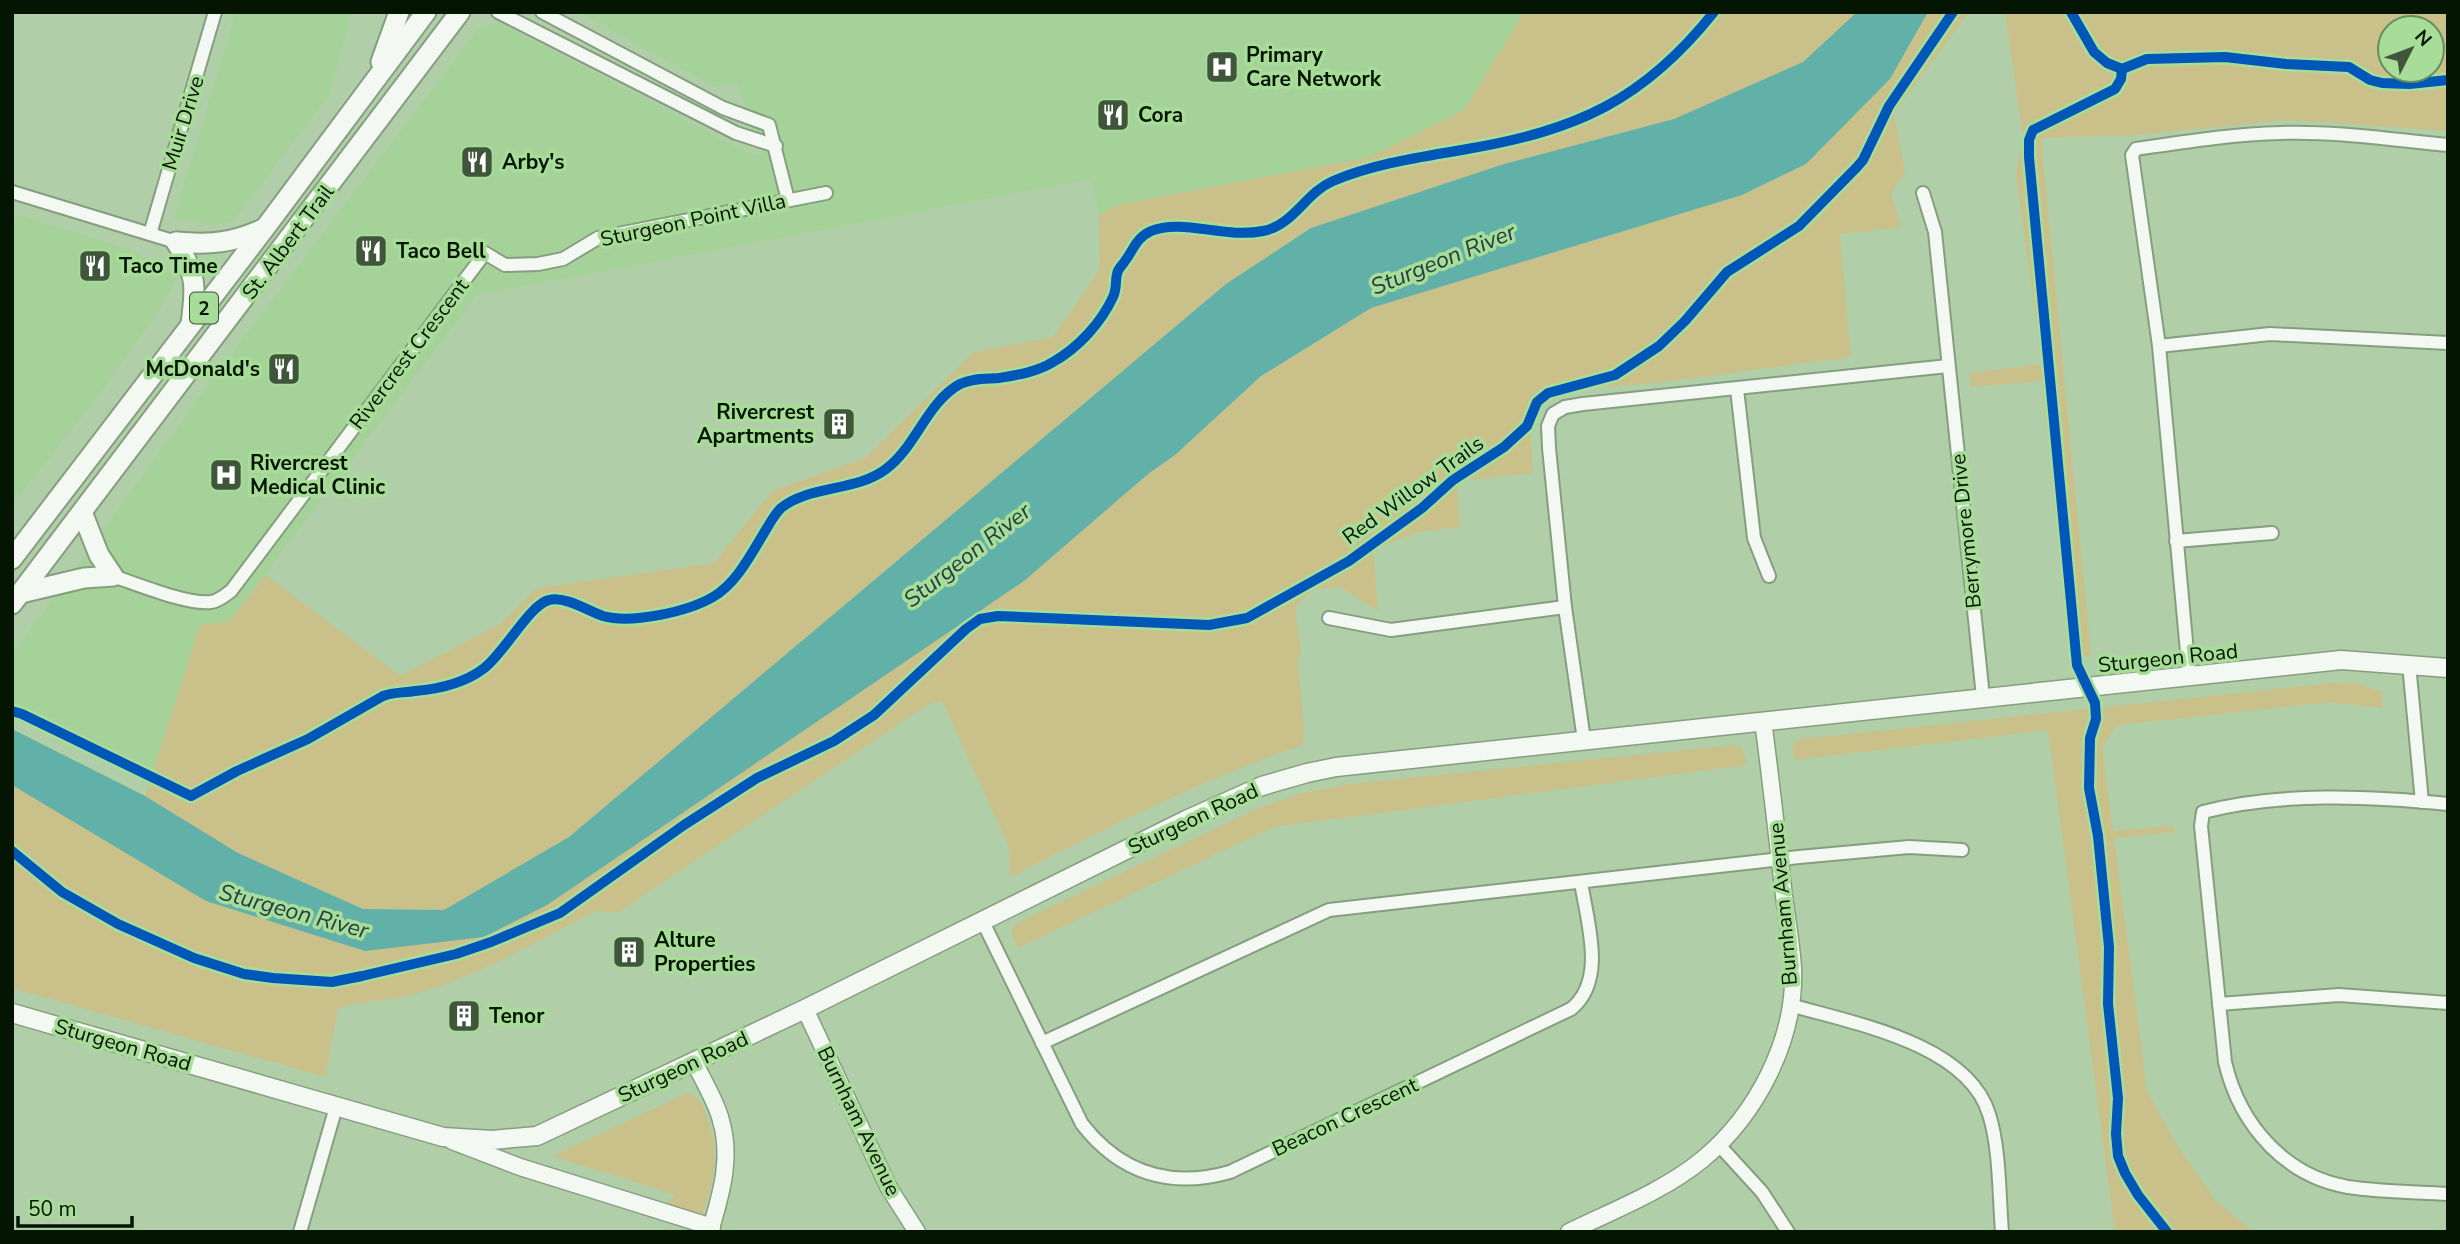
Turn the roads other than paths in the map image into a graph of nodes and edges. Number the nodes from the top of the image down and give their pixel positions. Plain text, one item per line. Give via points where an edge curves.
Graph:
1 (215, 12) edge
2 (398, 12) edge
3 (426, 12) edge
4 (460, 12) edge
5 (499, 12) edge
6 (542, 12) edge
7 (628, 56) junction
8 (626, 78) junction
9 (375, 80) junction
10 (2448, 145) edge
11 (776, 146) junction
12 (12, 192) edge
13 (825, 193) dead end
14 (1923, 193) dead end
15 (788, 200) junction
16 (265, 228) junction
17 (150, 234) junction
18 (176, 242) junction
19 (485, 253) joint
20 (191, 325) junction
21 (2448, 343) edge
22 (2159, 346) junction
23 (1948, 366) junction
24 (1737, 389) junction
25 (82, 512) junction
26 (2272, 533) dead end
27 (21, 535) edge
28 (2176, 541) junction
29 (12, 559) edge
30 (113, 576) junction
31 (1769, 576) dead end
32 (16, 599) edge
33 (1565, 607) junction
34 (1329, 618) dead end
35 (2409, 664) junction
36 (2448, 668) edge
37 (2189, 674) junction
38 (1983, 697) junction
39 (1763, 721) junction
40 (1584, 740) junction
41 (2422, 802) junction
42 (2448, 804) edge
43 (1962, 849) dead end
44 (1780, 859) junction
45 (1581, 882) junction
46 (982, 920) junction
47 (2448, 1003) edge
48 (2218, 1004) junction
49 (1790, 1005) junction
50 (805, 1009) junction
51 (12, 1013) edge
52 (1042, 1043) junction
53 (694, 1062) junction
54 (336, 1107) junction
55 (443, 1137) junction
56 (1719, 1145) junction
57 (2448, 1194) edge
58 (711, 1229) edge
59 (300, 1232) edge
60 (917, 1232) edge
61 (1569, 1232) edge
62 (1788, 1232) edge
63 (2002, 1232) edge

1 - 17 street, Muir Drive
2 - 9 main road
3 - 9 main road, St. Albert Trail / 2
4 - 25 main road, St. Albert Trail / 2
5 - 8 street
6 - 7 street
7 - 8 street
7 - 11 street via 723,108 769,125
8 - 11 street via 736,133
9 - 16 main road, St. Albert Trail / 2
10 - 22 street via 2282,133 2136,149 2132,155
11 - 15 street
12 - 17 street
13 - 15 street, Sturgeon Point Villa
14 - 23 street, Berrymore Drive via 1935,232
15 - 19 street, Sturgeon Point Villa via 598,238 563,259 538,264 505,265
16 - 18 main road via 224,243
16 - 20 main road, St. Albert Trail / 2
17 - 18 street
18 - 20 main road via 190,267 195,289
19 - 30 street, Rivercrest Crescent via 231,591 219,600 201,602
20 - 27 main road, St. Albert Trail / 2
21 - 22 street via 2270,334
22 - 28 street
23 - 24 street
23 - 38 street, Berrymore Drive
24 - 31 street via 1754,538
24 - 33 street via 1583,404 1552,414 1549,447
25 - 30 main road
25 - 32 main road, St. Albert Trail / 2
26 - 28 street
27 - 29 main road, St. Albert Trail / 2
28 - 37 street
30 - 32 main road via 84,578
33 - 34 street via 1391,629
33 - 40 street
35 - 36 main road, Sturgeon Road
35 - 37 main road, Sturgeon Road via 2341,660
35 - 41 street
37 - 38 main road, Sturgeon Road
38 - 39 main road, Sturgeon Road
39 - 40 main road, Sturgeon Road
39 - 44 street, Burnham Avenue
40 - 46 main road, Sturgeon Road via 1336,767 1273,783 1186,820
41 - 42 street
41 - 48 street via 2309,799 2235,803 2203,812
43 - 44 street via 1909,847
44 - 45 street
44 - 49 street, Burnham Avenue via 1793,970
45 - 52 street via 1329,910
45 - 52 street, Beacon Crescent via 1592,966 1589,986 1579,1003 1216,1176 1157,1176 1115,1157 1082,1124
46 - 50 main road, Sturgeon Road
46 - 52 street, Beacon Crescent
47 - 48 street via 2323,995
48 - 57 street via 2234,1095 2251,1125 2274,1151 2303,1171 2337,1184
49 - 56 street, Burnham Avenue via 1766,1079
49 - 63 street via 1926,1049 1968,1079 1989,1114
50 - 53 main road, Sturgeon Road
50 - 60 street, Burnham Avenue via 890,1188
51 - 54 main road, Sturgeon Road
53 - 55 main road, Sturgeon Road via 537,1136 492,1140
53 - 58 street via 715,1104 726,1145 723,1185
54 - 55 main road, Sturgeon Road
54 - 59 street
55 - 58 street
56 - 61 street, Burnham Avenue via 1666,1184
56 - 62 street via 1762,1192

